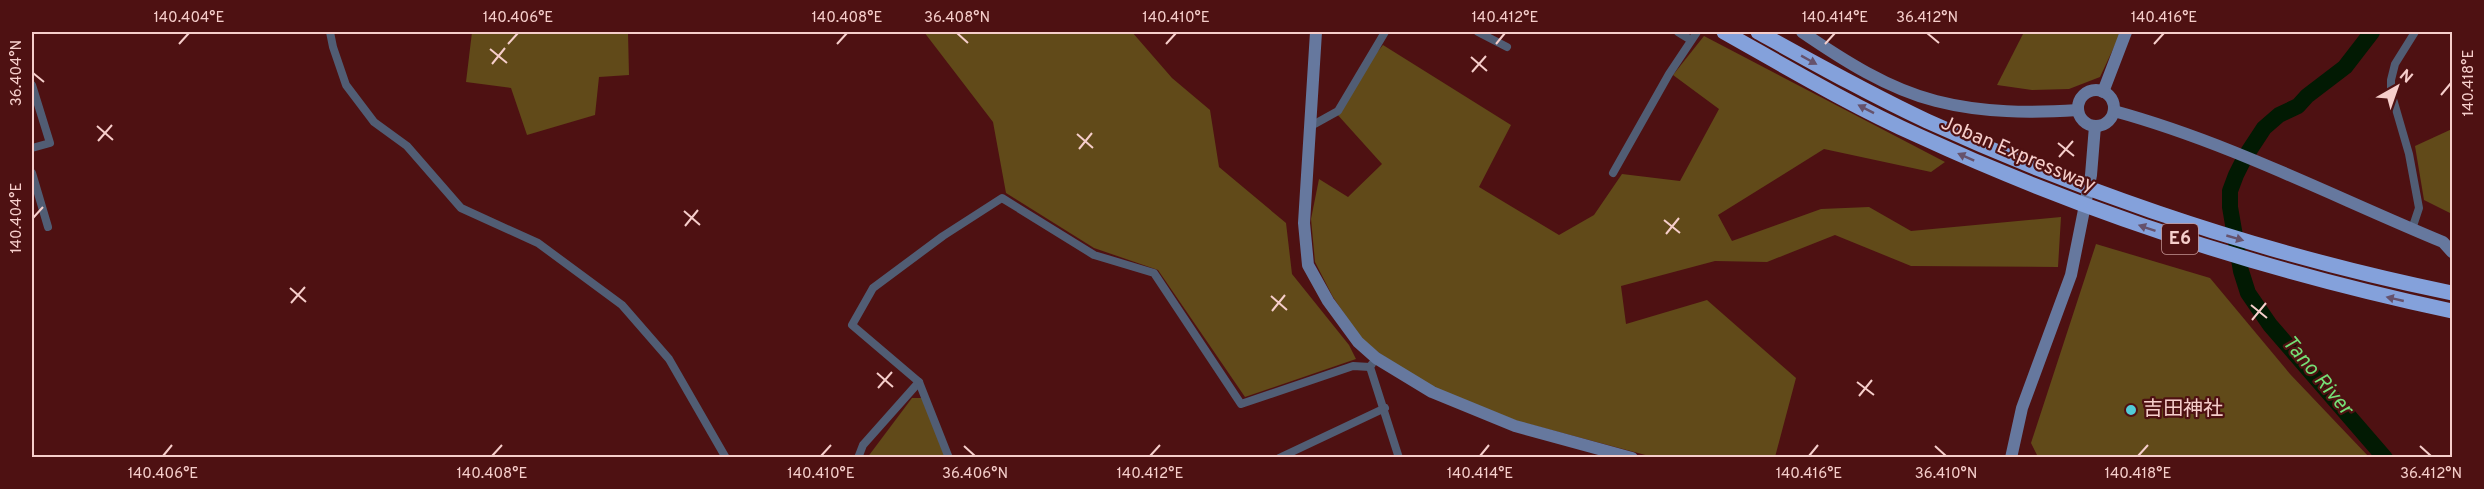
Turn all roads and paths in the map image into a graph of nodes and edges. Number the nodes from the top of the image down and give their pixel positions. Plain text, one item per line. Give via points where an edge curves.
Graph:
1 (330, 32) edge
2 (1316, 32) edge
3 (1385, 32) edge
4 (1478, 32) edge
5 (1677, 32) edge
6 (1724, 32) edge
7 (1758, 32) edge
8 (1802, 32) edge
9 (2126, 32) edge
10 (2415, 32) edge
11 (1694, 36) edge
12 (1507, 47) dead end
13 (32, 85) edge
14 (2103, 92) junction
15 (2078, 110) junction
16 (2114, 111) junction
17 (1311, 126) junction
18 (2095, 126) junction
19 (32, 148) edge
20 (32, 173) edge
21 (1613, 173) dead end
22 (48, 227) dead end
23 (2412, 229) junction
24 (2452, 252) edge
25 (2452, 293) edge
26 (2452, 311) edge
27 (1373, 363) junction
28 (919, 382) junction
29 (1384, 408) junction
30 (726, 458) edge
31 (858, 458) edge
32 (949, 458) edge
33 (1279, 458) edge
34 (1399, 458) edge
35 (1632, 458) edge
36 (2011, 458) edge

1 - 30 street via 346,84 374,122 406,146 461,208 538,243 622,304 669,359
2 - 17 street
3 - 17 street via 1338,111
4 - 12 street
5 - 11 street
26 -> 6 highway, Joban Expressway / E6 via 2312,279 2179,239 2013,177 1918,136
7 -> 25 highway, Joban Expressway / E6 via 1925,120 2079,186 2184,223 2316,262
8 - 15 street via 1878,79 1935,101 2001,112
9 - 14 street
10 - 23 street via 2395,64 2391,80 2419,208
11 - 21 street
13 - 19 street via 50,143
14 - 15 street via 2088,92 2080,99
14 - 16 street via 2111,98
15 - 18 street via 2086,123
16 - 18 street via 2105,124
16 - 23 street via 2218,146
17 - 27 street via 1304,223 1308,265 1328,301
18 - 36 street via 2091,175 2071,275 2022,408
20 - 22 street
23 - 24 street via 2443,242
27 - 28 street via 1353,366 1241,404 1154,273 1094,255 1002,198 873,288 852,325
27 - 29 street
27 - 35 street via 1515,426
28 - 31 street via 864,445
28 - 32 street
29 - 33 street
29 - 34 street

